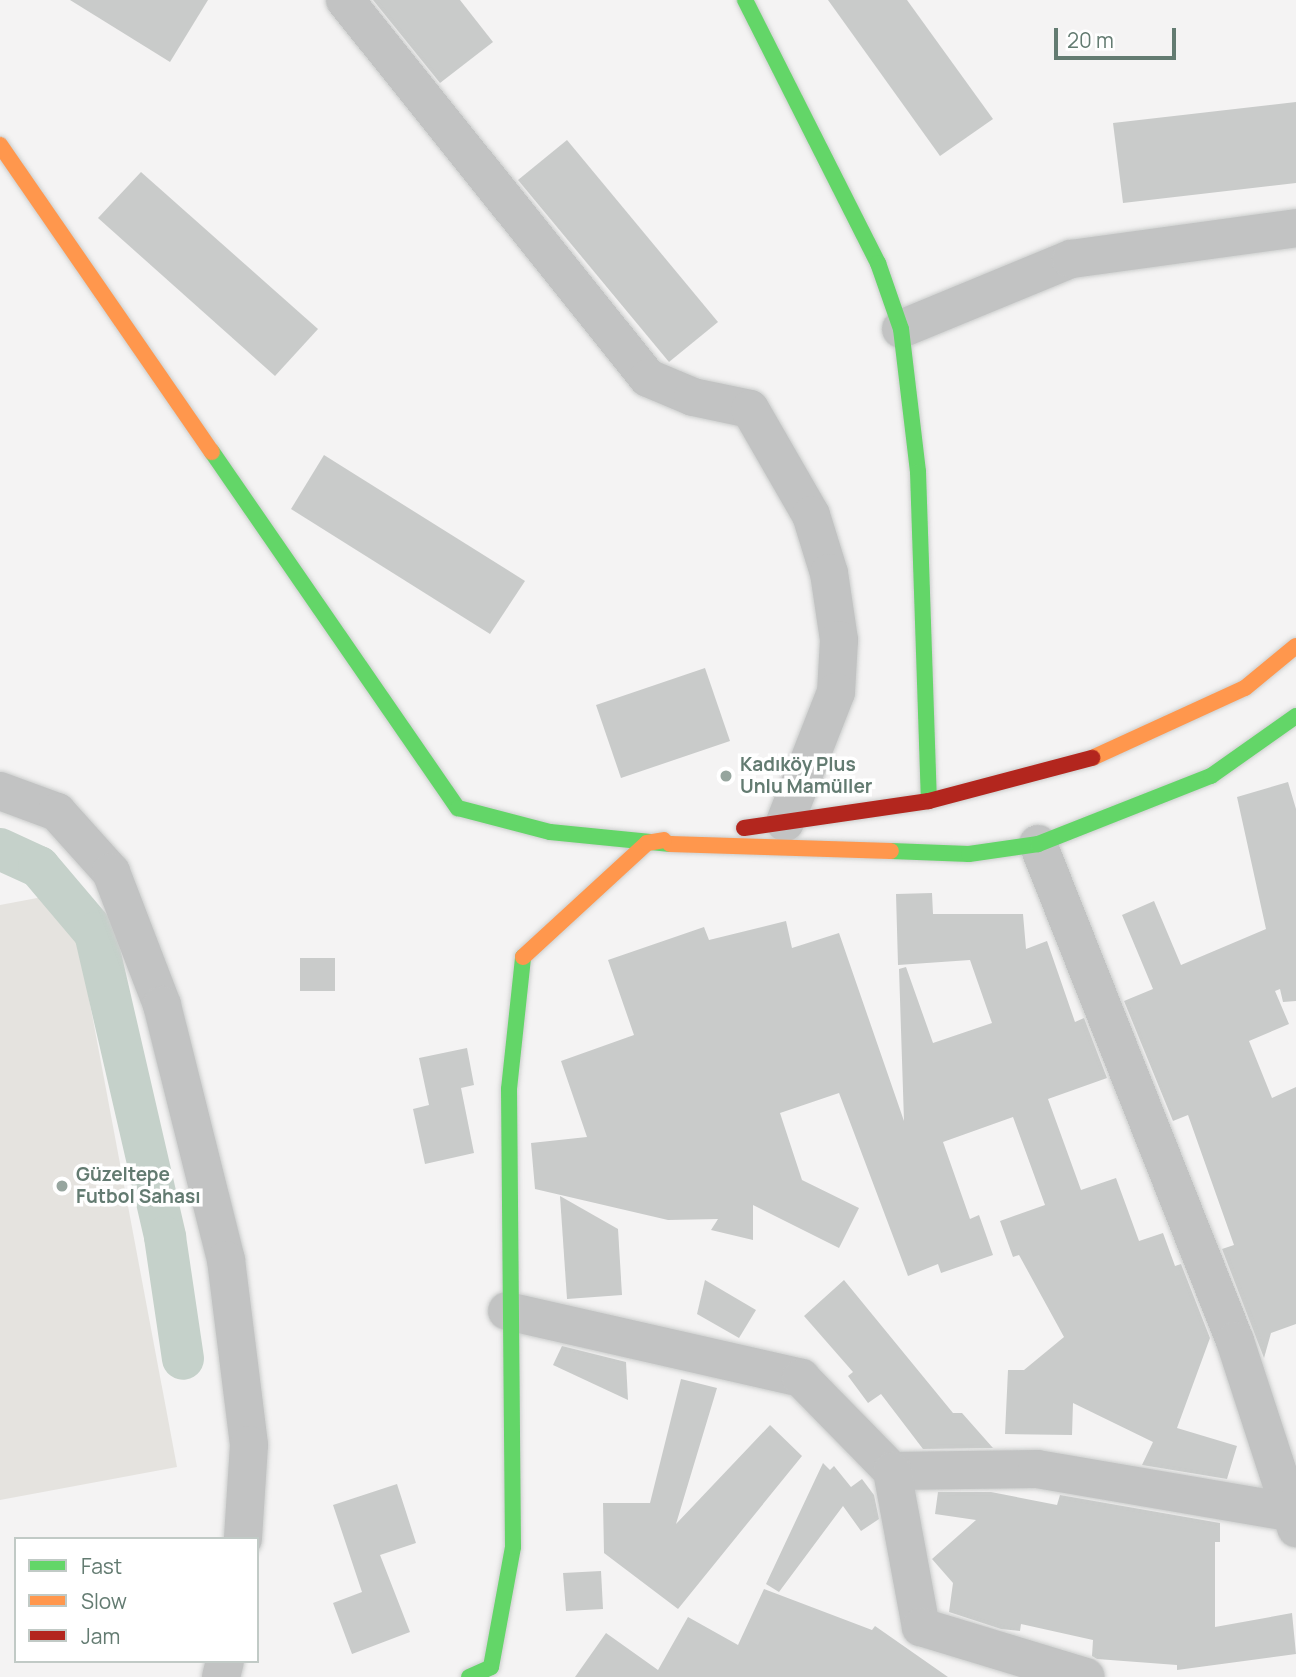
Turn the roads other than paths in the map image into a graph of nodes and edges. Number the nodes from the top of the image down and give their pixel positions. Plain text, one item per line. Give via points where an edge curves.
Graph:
1 (345, 0) edge
2 (745, 0) edge
3 (0, 145) edge
4 (1296, 228) edge
5 (901, 329) junction
6 (1296, 646) edge
7 (1296, 716) edge
8 (0, 791) edge
9 (929, 801) junction
10 (785, 822) junction
11 (647, 843) junction
12 (1038, 844) junction
13 (507, 1311) junction
14 (892, 1471) junction
15 (1295, 1521) edge
16 (243, 1537) edge
17 (489, 1674) edge
18 (1086, 1677) edge

1 - 10 street via 648,378 692,397 750,409 811,515 829,573 839,640 836,692
2 - 5 street via 878,263
3 - 11 street via 458,808 550,832
4 - 5 street via 1070,259
5 - 9 street via 918,472
6 - 9 street via 1245,688 1097,757
7 - 12 street via 1211,776
8 - 16 street via 57,812 111,872 162,1005 226,1260 249,1445
9 - 10 street
10 - 11 street
11 - 12 street via 969,854
11 - 13 street via 524,951 509,1089
12 - 15 street via 1235,1341
13 - 14 street via 802,1378
13 - 17 street via 513,1547
14 - 15 street via 1037,1469
14 - 18 street via 920,1627

